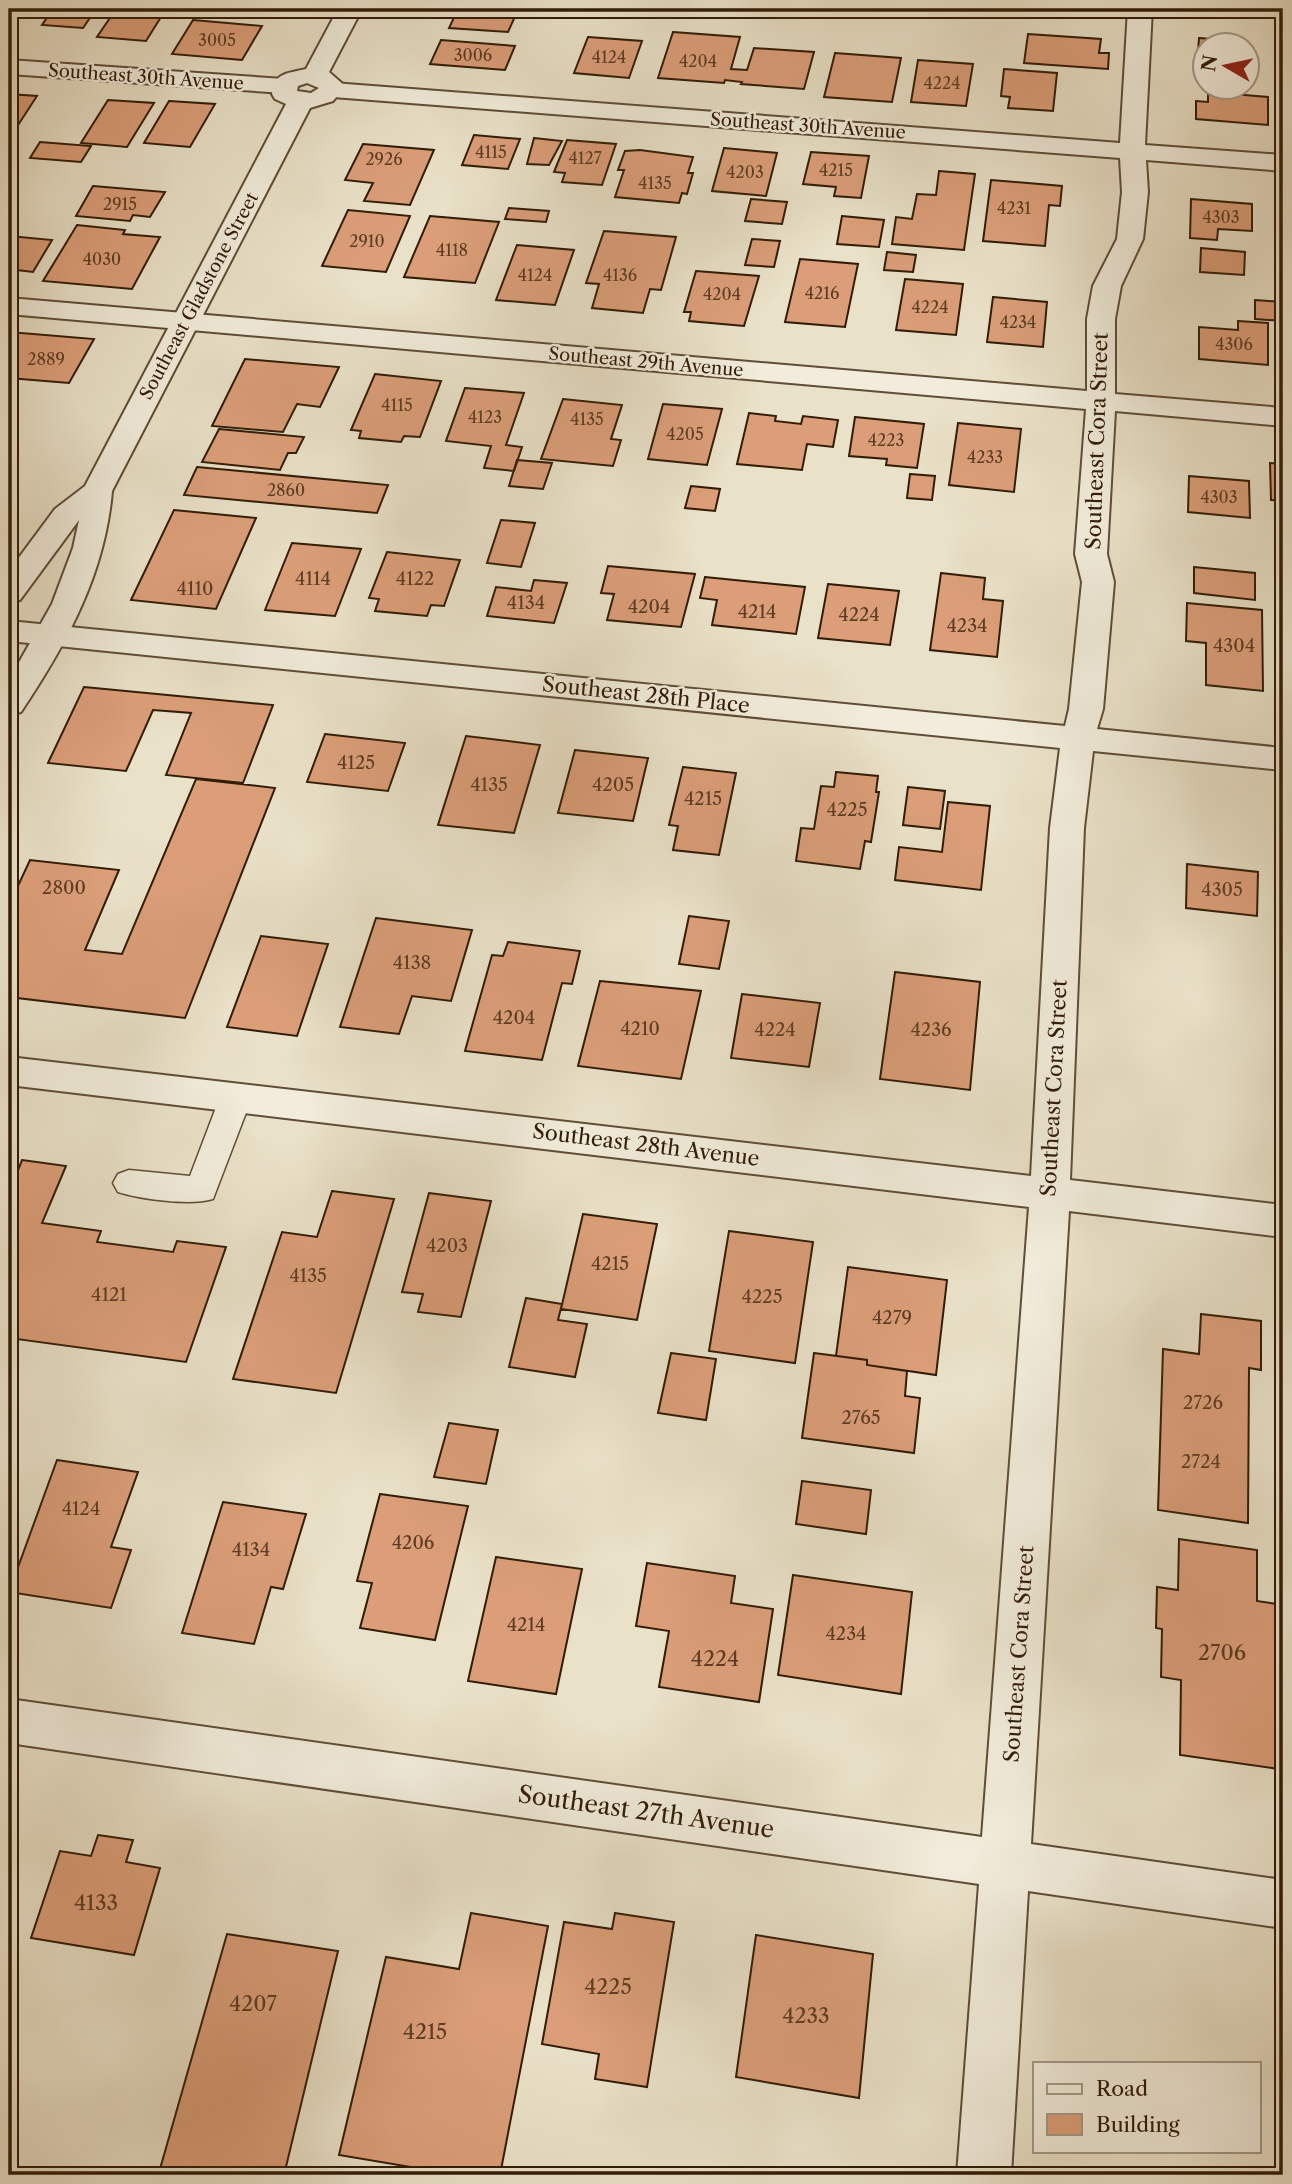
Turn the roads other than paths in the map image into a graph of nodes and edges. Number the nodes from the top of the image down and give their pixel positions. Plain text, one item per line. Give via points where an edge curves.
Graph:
1 (350, 9) edge
2 (1140, 9) edge
3 (9, 67) edge
4 (323, 83) junction
5 (292, 93) junction
6 (1132, 152) junction
7 (1283, 163) edge
8 (9, 306) edge
9 (185, 322) junction
10 (1101, 401) junction
11 (1283, 417) edge
12 (97, 491) junction
13 (9, 593) edge
14 (9, 631) edge
15 (52, 636) junction
16 (9, 705) edge
17 (1078, 738) junction
18 (1283, 758) edge
19 (9, 1071) edge
20 (236, 1097) junction
21 (129, 1183) dead end
22 (1050, 1192) junction
23 (1283, 1221) edge
24 (9, 1721) edge
25 (1004, 1863) junction
26 (1283, 1904) edge
27 (984, 2175) edge

1 - 4 street
2 - 6 street, Southeast Cora Street
3 - 5 street, Southeast 30th Avenue
4 - 5 street via 292,79
4 - 6 street, Southeast 30th Avenue
5 - 9 street, Southeast Gladstone Street
6 - 7 street, Southeast 30th Avenue
6 - 10 street, Southeast Cora Street via 1133,223 1107,286 1101,319
8 - 9 street, Southeast 29th Avenue
9 - 10 street, Southeast 29th Avenue
9 - 12 street, Southeast Gladstone Street
10 - 11 street, Southeast 29th Avenue
10 - 17 street, Southeast Cora Street via 1091,554 1098,582 1086,709
12 - 13 street, Southeast Gladstone Street via 66,515
12 - 15 street, Southeast Gladstone Street via 96,518 70,600
14 - 15 street, Southeast 28th Place
15 - 16 street, Southeast Gladstone Street
15 - 17 street, Southeast 28th Place
17 - 18 street, Southeast 28th Place
17 - 22 street, Southeast Cora Street via 1066,828
19 - 20 street, Southeast 28th Avenue
20 - 21 lane via 201,1190
20 - 22 street, Southeast 28th Avenue
22 - 23 street, Southeast 28th Avenue
22 - 25 street, Southeast Cora Street
24 - 25 street, Southeast 27th Avenue
25 - 26 street, Southeast 27th Avenue
25 - 27 street, Southeast Cora Street

